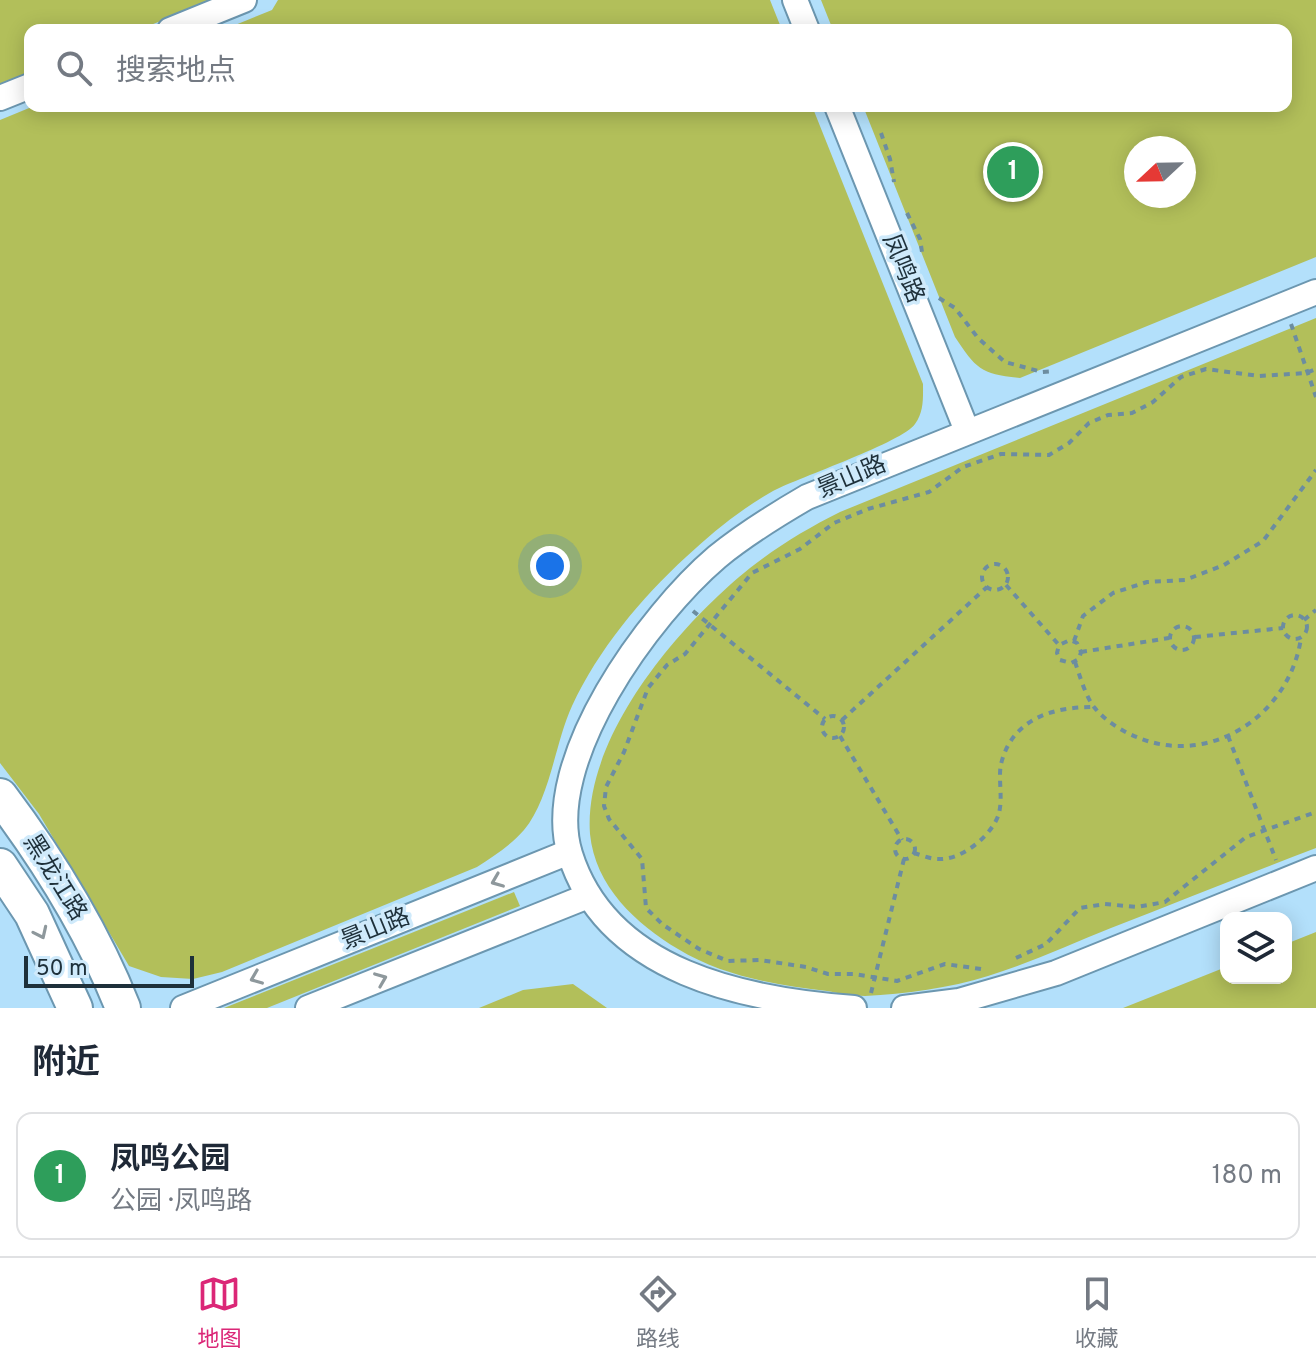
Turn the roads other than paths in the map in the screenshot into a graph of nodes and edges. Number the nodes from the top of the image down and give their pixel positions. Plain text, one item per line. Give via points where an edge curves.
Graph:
1 (244, 0) edge
2 (795, 0) edge
3 (185, 24) edge
4 (805, 24) edge
5 (24, 88) edge
6 (0, 98) edge
7 (839, 112) edge
8 (1316, 292) edge
9 (967, 431) junction
10 (0, 796) edge
11 (569, 852) junction
12 (0, 866) edge
13 (1316, 868) edge
14 (588, 896) junction
15 (862, 1001) edge
16 (75, 1008) edge
17 (123, 1008) edge
18 (183, 1008) edge
19 (308, 1008) edge
20 (904, 1008) edge

1 - 3 street
2 - 4 street
5 - 6 street
7 - 9 street, 凤鸣路
8 - 9 street, 景山路
9 - 11 street, 景山路 via 807,497 761,524 675,597 616,677 575,761 566,811
10 - 17 main road, 黑龙江路 via 63,888
11 - 14 street, 景山路
11 -> 18 street, 景山路
12 -> 16 main road, 黑龙江路 via 32,914
13 - 20 street via 1056,973 959,1001
14 - 15 street, 景山路 via 625,936 703,981 804,1004
19 -> 14 street, 景山路

